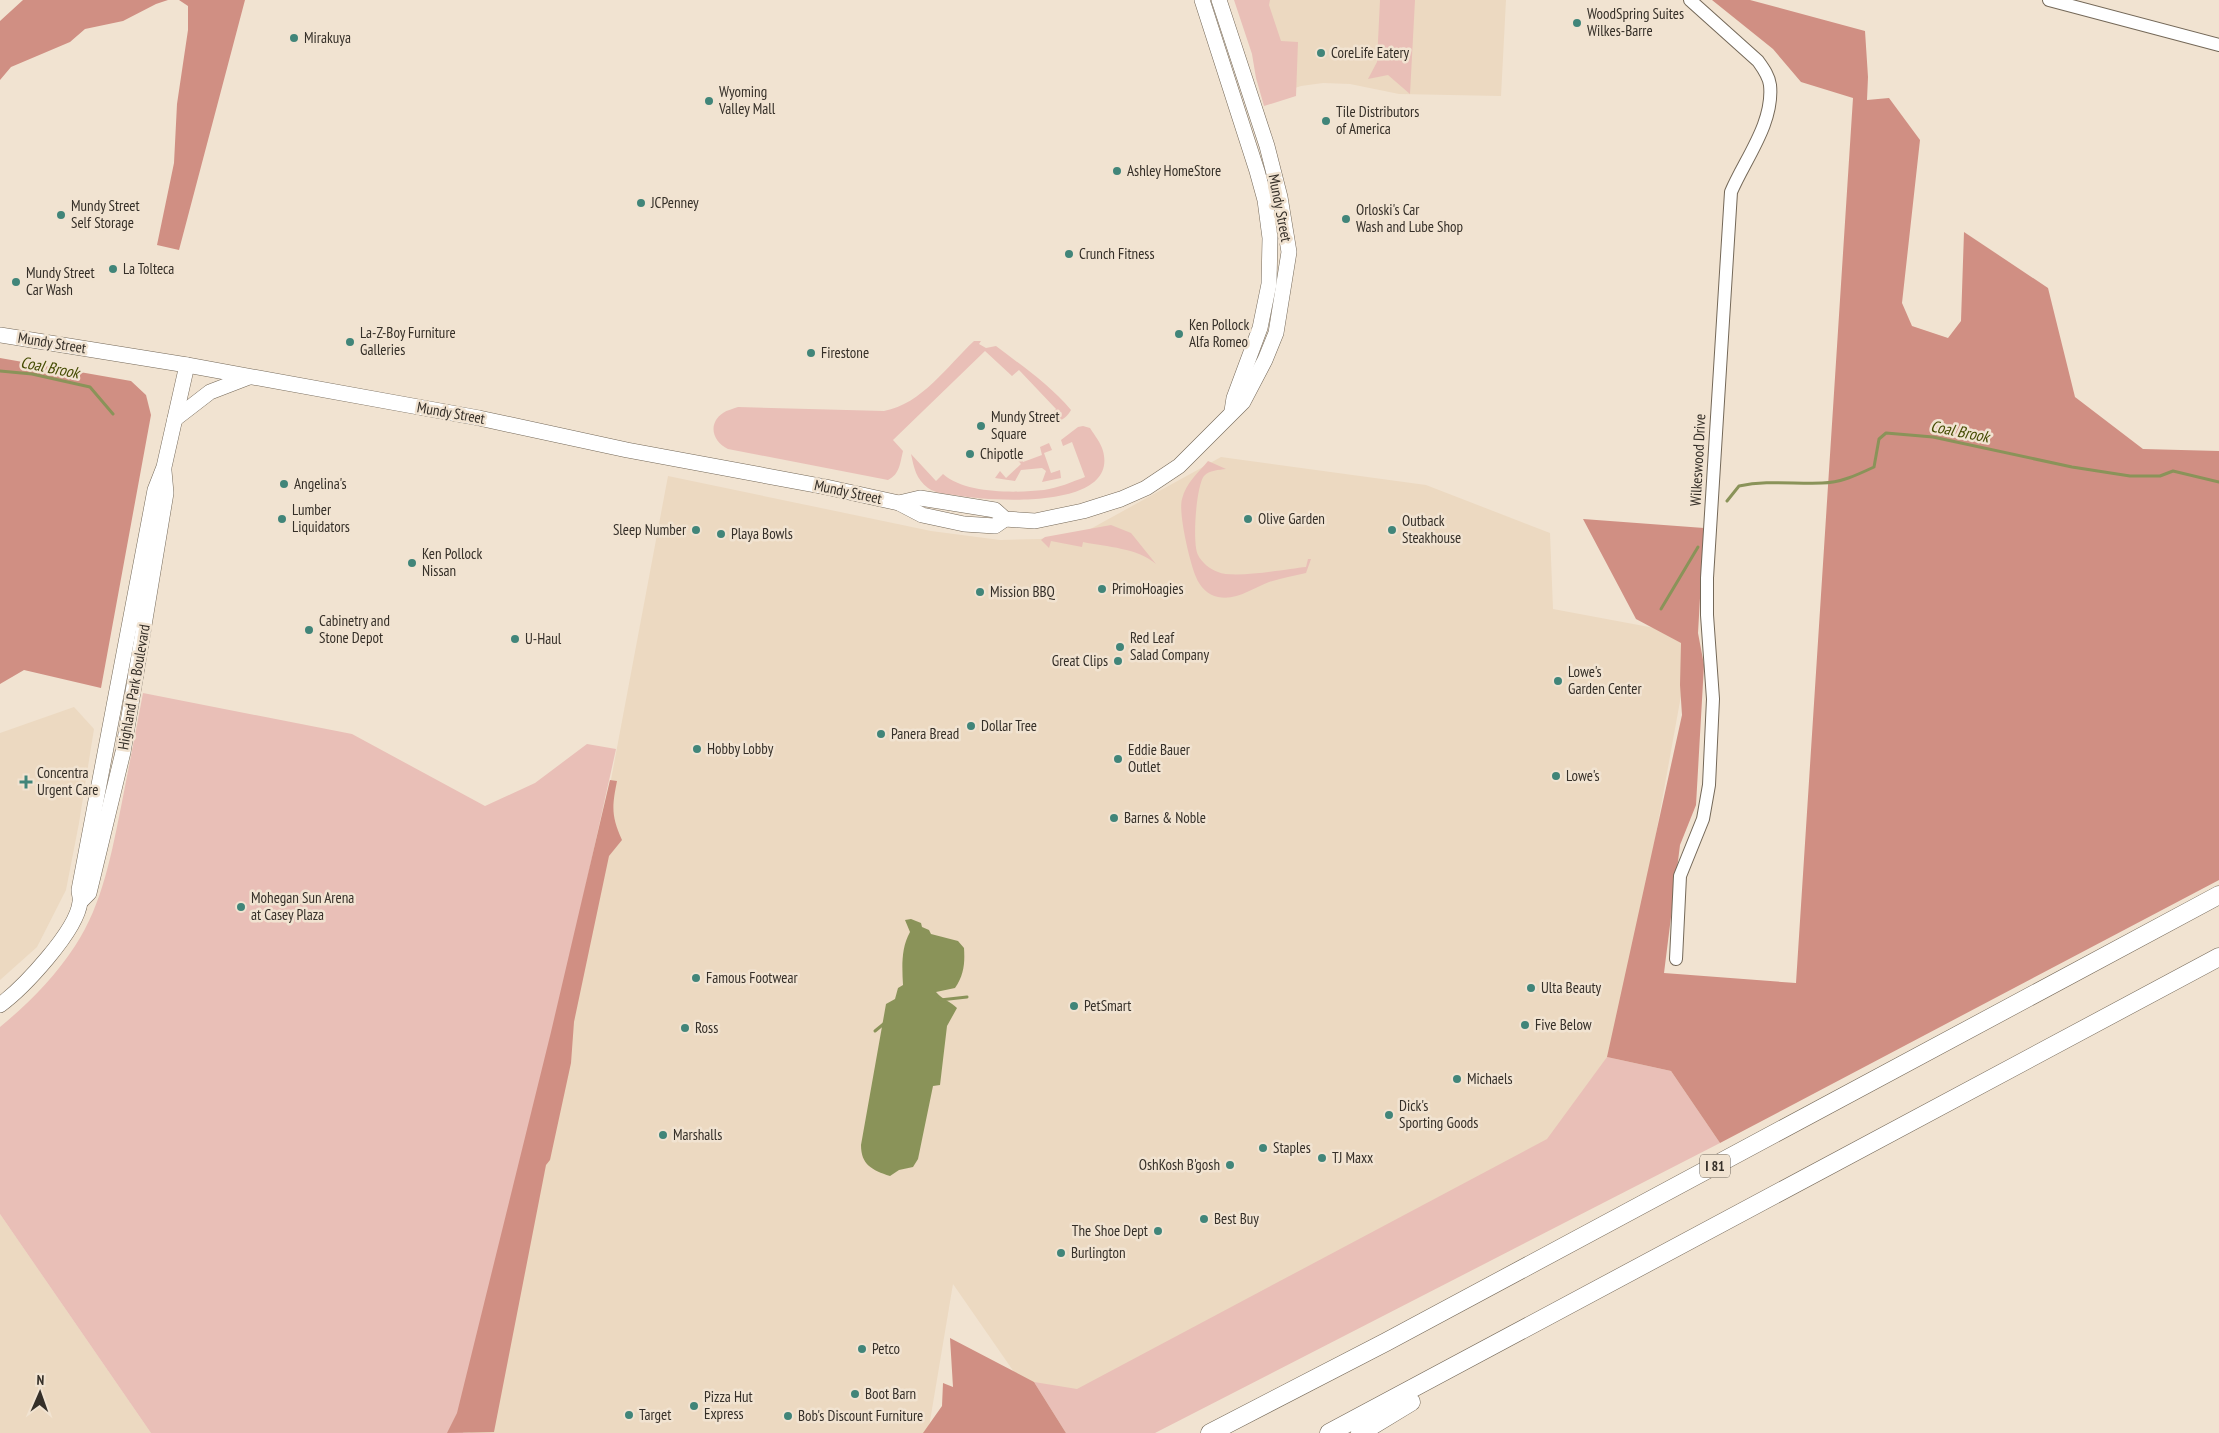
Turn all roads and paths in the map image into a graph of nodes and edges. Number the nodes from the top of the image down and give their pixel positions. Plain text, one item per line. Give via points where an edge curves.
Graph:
1 (1202, 0) edge
2 (1219, 0) edge
3 (1690, 0) edge
4 (2049, 0) edge
5 (2219, 45) edge
6 (0, 336) edge
7 (187, 365) junction
8 (250, 376) junction
9 (1232, 411) junction
10 (175, 419) junction
11 (2219, 895) edge
12 (2219, 957) edge
13 (1676, 959) dead end
14 (0, 1005) edge
15 (1672, 1249) junction
16 (1210, 1433) edge
17 (1329, 1433) edge
18 (1360, 1433) edge

1 - 9 main road, Mundy Street via 1257,171 1270,238 1269,284 1260,328
2 - 9 main road, Mundy Street via 1267,146 1280,197 1288,252 1276,333 1243,402
3 - 13 street, Wilkeswood Drive via 1752,54 1766,73 1770,85 1764,122 1731,192 1707,578 1714,699 1709,785 1703,819 1680,876
4 - 5 street
6 - 7 main road, Mundy Street
7 - 8 main road, Mundy Street
7 - 10 main road, Highland Park Boulevard
8 - 9 main road, Mundy Street via 479,418 899,503 922,515 964,524 995,526 1005,518 1035,521 1083,511 1146,488 1179,466
8 - 10 main road via 210,392
10 - 14 main road, Highland Park Boulevard via 164,466 166,493 123,752 89,893 81,901 68,930 39,969
11 - 16 highway, I 81 via 1386,1342
12 - 15 highway
15 - 17 highway
15 - 18 highway

